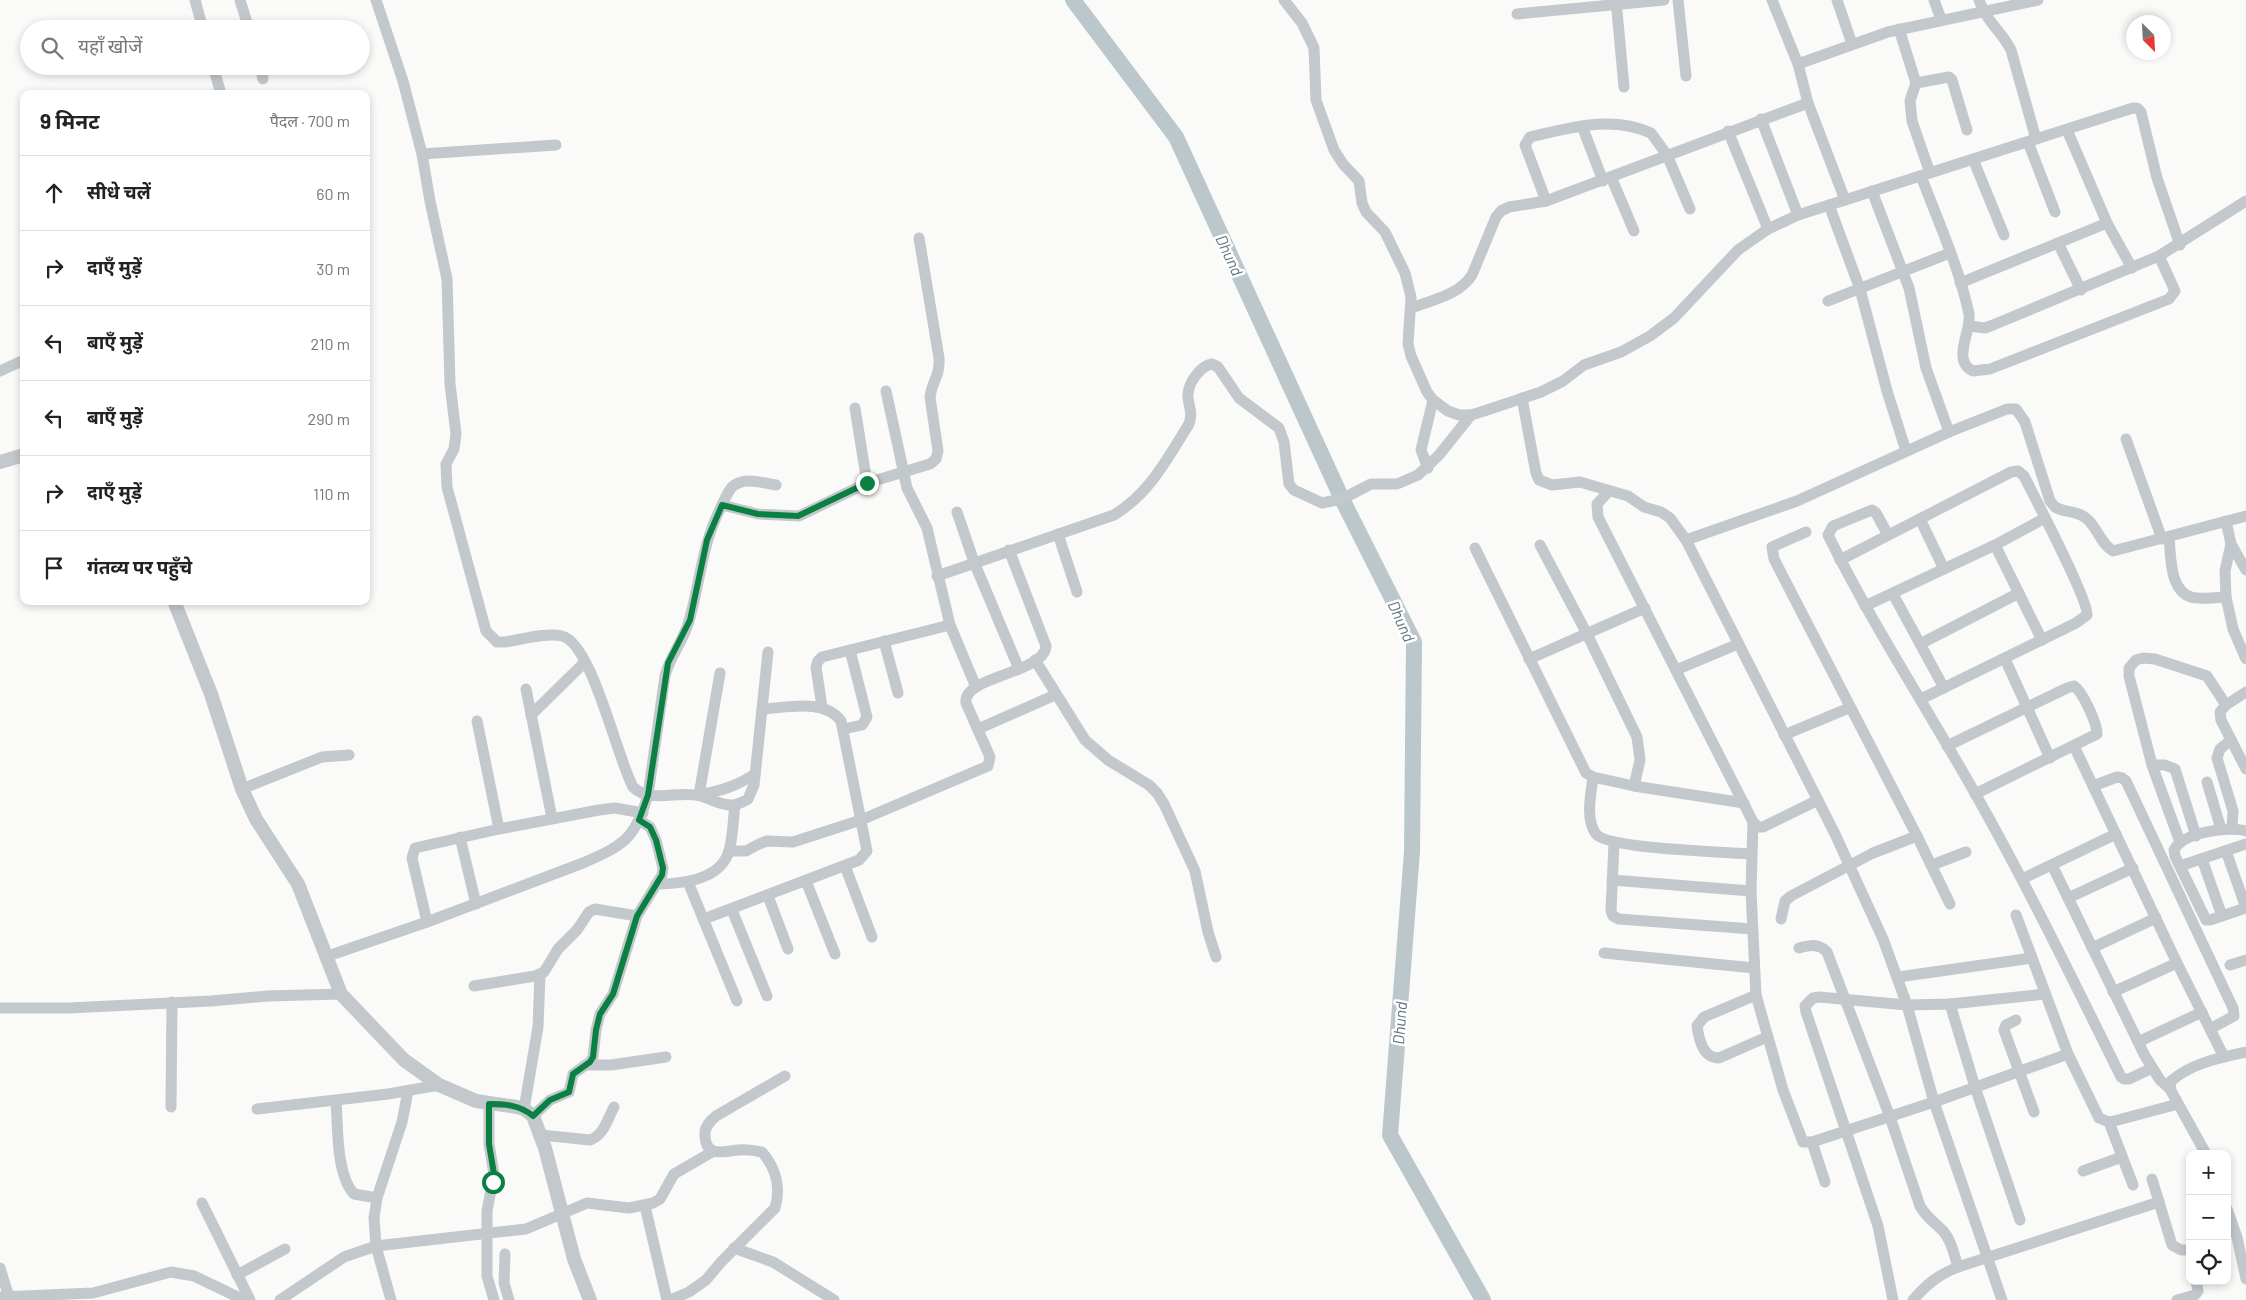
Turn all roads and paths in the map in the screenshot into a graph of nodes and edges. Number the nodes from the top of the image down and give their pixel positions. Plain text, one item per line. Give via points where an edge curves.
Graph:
1 (195, 0) edge
2 (240, 0) edge
3 (376, 0) edge
4 (1284, 0) edge
5 (1664, 0) edge
6 (1678, 0) edge
7 (1772, 0) edge
8 (1837, 0) edge
9 (1934, 0) edge
10 (2034, 0) edge
11 (1616, 2) edge
12 (1552, 5) edge
13 (1981, 6) edge
14 (1517, 14) dead end
15 (1941, 19) junction
16 (201, 20) edge
17 (246, 20) edge
18 (1899, 29) junction
19 (1852, 44) junction
20 (1798, 64) junction
21 (216, 75) edge
22 (262, 75) edge
23 (1686, 76) dead end
24 (263, 79) dead end
25 (1916, 83) junction
26 (1624, 88) dead end
27 (220, 90) edge
28 (1808, 103) junction
29 (1761, 118) junction
30 (1582, 126) junction
31 (1967, 130) dead end
32 (2067, 130) junction
33 (1728, 131) junction
34 (2032, 141) junction
35 (556, 145) dead end
36 (422, 154) junction
37 (1667, 156) junction
38 (1973, 159) junction
39 (1925, 175) junction
40 (1607, 179) junction
41 (1872, 191) junction
42 (1844, 200) junction
43 (1546, 201) junction
44 (2246, 201) edge
45 (1829, 205) junction
46 (1690, 210) dead end
47 (2055, 212) dead end
48 (1798, 215) junction
49 (2107, 223) junction
50 (1768, 229) junction
51 (1634, 231) dead end
52 (2004, 235) dead end
53 (918, 238) dead end
54 (2058, 243) junction
55 (2180, 245) junction
56 (1950, 252) junction
57 (2159, 256) junction
58 (2132, 268) junction
59 (1904, 271) junction
60 (1960, 283) junction
61 (1860, 288) junction
62 (2081, 290) junction
63 (1828, 302) dead end
64 (1411, 308) junction
65 (1969, 326) junction
66 (20, 362) edge
67 (0, 372) edge
68 (886, 391) dead end
69 (1522, 398) junction
70 (1433, 400) junction
71 (855, 408) dead end
72 (1471, 415) junction
73 (1949, 432) junction
74 (2126, 438) dead end
75 (1906, 451) junction
76 (20, 457) edge
77 (0, 462) edge
78 (1428, 468) junction
79 (902, 472) junction
80 (867, 483) junction
81 (776, 485) dead end
82 (1609, 491) junction
83 (722, 505) junction
84 (957, 512) dead end
85 (2246, 516) edge
86 (2045, 518) junction
87 (1920, 519) junction
88 (2226, 522) junction
89 (1806, 532) dead end
90 (1058, 534) junction
91 (1888, 535) junction
92 (2165, 538) junction
93 (1686, 540) junction
94 (1995, 544) junction
95 (2231, 544) junction
96 (1540, 545) dead end
97 (1475, 548) dead end
98 (1009, 550) junction
99 (1840, 560) junction
100 (974, 562) junction
101 (1944, 569) junction
102 (2246, 570) edge
103 (937, 576) junction
104 (1077, 592) dead end
105 (2019, 593) junction
106 (1893, 594) junction
107 (2226, 597) junction
108 (176, 605) edge
109 (1865, 606) junction
110 (1645, 608) junction
111 (950, 625) junction
112 (1586, 632) junction
113 (2042, 640) junction
114 (884, 641) junction
115 (1738, 644) junction
116 (1920, 644) junction
117 (850, 650) junction
118 (768, 652) dead end
119 (2005, 658) junction
120 (1529, 659) junction
121 (2246, 659) edge
122 (1035, 660) junction
123 (585, 662) junction
124 (1019, 669) junction
125 (1676, 670) junction
126 (720, 673) dead end
127 (976, 687) junction
128 (1944, 688) junction
129 (526, 689) dead end
130 (2246, 692) edge
131 (898, 694) dead end
132 (1055, 695) junction
133 (1921, 699) junction
134 (2226, 704) junction
135 (822, 707) junction
136 (2028, 707) junction
137 (1849, 708) junction
138 (762, 709) junction
139 (531, 715) junction
140 (477, 720) dead end
141 (844, 729) junction
142 (978, 729) junction
143 (1784, 735) junction
144 (2231, 740) junction
145 (1948, 746) junction
146 (2074, 746) junction
147 (349, 756) dead end
148 (2050, 758) junction
149 (2152, 765) junction
150 (2246, 769) edge
151 (755, 774) junction
152 (1592, 777) junction
153 (2207, 782) dead end
154 (1634, 786) junction
155 (2094, 786) junction
156 (242, 789) junction
157 (1975, 794) junction
158 (653, 795) junction
159 (699, 795) junction
160 (1818, 800) junction
161 (1744, 803) junction
162 (734, 805) junction
163 (552, 818) junction
164 (861, 820) junction
165 (644, 821) junction
166 (1753, 822) junction
167 (499, 829) junction
168 (2226, 829) junction
169 (2246, 831) edge
170 (2116, 834) junction
171 (1917, 836) junction
172 (2196, 836) junction
173 (460, 837) junction
174 (1614, 842) junction
175 (2180, 842) junction
176 (2246, 844) edge
177 (729, 851) junction
178 (2226, 851) junction
179 (1966, 852) dead end
180 (1751, 854) junction
181 (2202, 859) junction
182 (1932, 865) junction
183 (2052, 865) junction
184 (845, 866) junction
185 (1851, 866) junction
186 (2180, 866) junction
187 (2132, 868) junction
188 (2022, 879) junction
189 (1612, 880) junction
190 (806, 881) junction
191 (688, 882) junction
192 (656, 884) junction
193 (1751, 891) junction
194 (768, 896) junction
195 (2068, 898) junction
196 (476, 904) junction
197 (1950, 904) dead end
198 (2246, 908) edge
199 (732, 910) junction
200 (2016, 915) dead end
201 (637, 916) junction
202 (2222, 916) junction
203 (2156, 918) junction
204 (704, 919) junction
205 (1781, 919) dead end
206 (427, 922) junction
207 (1752, 929) junction
208 (872, 937) dead end
209 (1799, 948) dead end
210 (2092, 948) junction
211 (788, 949) dead end
212 (1604, 953) dead end
213 (835, 954) dead end
214 (325, 957) junction
215 (1216, 957) dead end
216 (2032, 958) junction
217 (2246, 960) edge
218 (2176, 963) junction
219 (2230, 965) dead end
220 (1754, 968) junction
221 (540, 975) junction
222 (1898, 977) junction
223 (474, 986) dead end
224 (2114, 992) junction
225 (342, 994) junction
226 (2046, 994) junction
227 (1756, 995) junction
228 (767, 996) dead end
229 (1845, 999) junction
230 (737, 1001) dead end
231 (172, 1002) junction
232 (1950, 1004) junction
233 (1907, 1005) junction
234 (0, 1008) edge
235 (2202, 1012) junction
236 (2016, 1020) dead end
237 (2210, 1029) junction
238 (1766, 1037) junction
239 (2138, 1042) junction
240 (2246, 1052) edge
241 (2068, 1054) junction
242 (666, 1057) dead end
243 (2224, 1057) junction
244 (585, 1065) junction
245 (2152, 1068) junction
246 (2020, 1071) junction
247 (785, 1076) dead end
248 (439, 1085) junction
249 (1975, 1087) junction
250 (2170, 1089) junction
251 (408, 1091) junction
252 (336, 1101) junction
253 (1934, 1102) junction
254 (489, 1104) junction
255 (2178, 1104) junction
256 (614, 1107) dead end
257 (171, 1108) dead end
258 (257, 1109) dead end
259 (529, 1112) junction
260 (2034, 1112) dead end
261 (1890, 1117) junction
262 (2109, 1122) junction
263 (1846, 1131) junction
264 (541, 1135) junction
265 (1812, 1142) junction
266 (2204, 1150) edge
267 (712, 1152) junction
268 (2122, 1157) junction
269 (2083, 1171) dead end
270 (2152, 1179) dead end
271 (1825, 1182) dead end
272 (2133, 1185) dead end
273 (376, 1198) junction
274 (2159, 1202) junction
275 (202, 1203) dead end
276 (645, 1206) junction
277 (562, 1214) junction
278 (2020, 1220) dead end
279 (487, 1234) junction
280 (2232, 1239) edge
281 (376, 1246) junction
282 (734, 1248) junction
283 (285, 1249) dead end
284 (2186, 1250) edge
285 (505, 1254) dead end
286 (1986, 1257) junction
287 (2244, 1257) edge
288 (1958, 1267) junction
289 (0, 1268) edge
290 (237, 1275) junction
291 (2246, 1279) edge
292 (2197, 1285) edge
293 (106, 1296) edge
294 (4, 1297) edge
295 (65, 1298) edge
296 (239, 1299) edge
297 (250, 1300) edge
298 (280, 1300) edge
299 (391, 1300) edge
300 (494, 1300) edge
301 (509, 1300) edge
302 (590, 1300) edge
303 (668, 1300) edge
304 (834, 1300) edge
305 (1893, 1300) edge
306 (1913, 1300) edge
307 (2002, 1300) edge
308 (2177, 1300) edge

1 - 16 street
2 - 17 street
3 - 36 street via 403,81
4 - 64 street via 1302,23 1314,48 1316,100 1334,150 1360,181 1362,204 1389,240 1406,279
5 - 11 street
6 - 23 street
7 - 20 street
8 - 19 street
9 - 15 street
10 - 13 street
11 - 12 street
11 - 26 street
12 - 14 street
13 - 15 street
13 - 34 street via 2011,50
15 - 18 street
18 - 19 street
18 - 25 street
19 - 20 street
20 - 28 street
21 - 27 street
22 - 24 street
25 - 31 street via 1949,77
25 - 39 street via 1910,108
28 - 29 street
28 - 42 street
29 - 33 street
29 - 48 street
30 - 37 street via 1606,123 1645,130 1655,137
30 - 40 street
30 - 43 street via 1530,137 1526,141
32 - 34 street
32 - 49 street
32 - 55 street via 2137,108 2141,112 2157,178
33 - 37 street
33 - 50 street
34 - 38 street
34 - 47 street
35 - 36 street
36 - 123 street via 448,294 450,384 456,434 454,449 446,464 447,487 482,619 486,631 497,642 551,635 569,638
37 - 40 street
37 - 46 street
38 - 39 street
38 - 52 street
39 - 41 street
39 - 56 street
40 - 43 street
40 - 51 street
41 - 42 street
41 - 59 street
42 - 45 street
43 - 64 street via 1501,211 1467,283 1453,293
44 - 55 street
45 - 48 street
45 - 61 street
48 - 50 street
49 - 54 street
49 - 58 street
50 - 69 street via 1738,250 1663,327 1621,352 1584,366 1552,387
53 - 79 street via 939,358 938,377 930,397 938,451 930,464
54 - 60 street
54 - 62 street
55 - 57 street
56 - 59 street
56 - 60 street
57 - 58 street
57 - 65 street via 2175,291 2170,300 1990,369 1973,371 1966,365 1963,350
58 - 62 street
59 - 61 street
59 - 73 street via 1926,368
60 - 65 street
61 - 63 street
61 - 75 street
62 - 65 street via 1985,328
64 - 70 street via 1409,350
66 - 67 street
68 - 79 street
69 - 72 street
69 - 82 street via 1539,480 1552,485 1580,482
70 - 72 street via 1448,411
70 - 78 street via 1421,450
71 - 80 street
72 - 78 street
73 - 75 street
73 - 92 street via 2006,409 2016,409 2025,422 2054,507 2081,515 2113,551
74 - 92 street
75 - 93 street via 1797,500
76 - 77 street
78 - 90 street via 1407,481 1371,484 1333,502 1313,500 1289,484 1279,428 1240,398 1218,367 1205,365 1189,388 1192,416 1189,424 1136,500 1114,515
79 - 80 street
79 - 103 street via 927,528
80 - 83 street via 798,516 758,514
81 - 83 street via 740,482
82 - 93 street via 1628,496 1670,518
82 - 110 street via 1597,504 1598,517
83 - 158 street via 707,540 690,620 668,663
84 - 100 street
85 - 88 street
86 - 87 street via 2024,476 2018,471
86 - 94 street
86 - 113 street via 2088,610 2083,620
87 - 91 street
87 - 101 street
88 - 92 street
88 - 95 street
89 - 137 street via 1777,543 1772,552
90 - 98 street
90 - 104 street
91 - 99 street
91 - 99 street via 1872,510 1833,526 1828,535
92 - 107 street via 2182,591 2199,598
93 - 115 street
94 - 101 street
94 - 105 street
95 - 102 street
95 - 107 street via 2225,571
96 - 112 street
97 - 120 street
98 - 100 street
98 - 122 street via 1046,646 1046,651
99 - 109 street
100 - 103 street
100 - 124 street
101 - 106 street
103 - 111 street
105 - 113 street
105 - 116 street
106 - 109 street
106 - 116 street
107 - 121 street via 2233,629
108 - 156 street via 211,694
109 - 133 street
110 - 112 street
110 - 125 street
111 - 114 street
111 - 127 street
112 - 120 street
112 - 154 street via 1637,737 1640,760
113 - 119 street
114 - 117 street
114 - 131 street
115 - 125 street
115 - 143 street
116 - 128 street
117 - 135 street via 822,656 818,661 816,667
117 - 141 street via 867,717 862,724
118 - 138 street
119 - 128 street
119 - 136 street
120 - 152 street via 1582,767
122 - 124 street
122 - 132 street
123 - 139 street
123 - 158 street via 629,779 639,792
124 - 127 street
125 - 161 street
126 - 159 street
127 - 142 street via 965,698
128 - 133 street
129 - 139 street
130 - 134 street
132 - 142 street
132 - 215 street via 1085,740 1157,793 1195,870
133 - 145 street
134 - 144 street via 2220,712 2221,720
134 - 149 street via 2207,676 2150,658 2131,663 2129,676
135 - 138 street
135 - 141 street via 837,715
136 - 145 street
136 - 146 street via 2067,688 2074,686 2080,690 2097,734
136 - 148 street
137 - 143 street
137 - 171 street
138 - 151 street
139 - 163 street
140 - 167 street
141 - 164 street
142 - 164 street via 990,757 988,766
143 - 160 street
144 - 150 street
144 - 168 street via 2220,749 2217,758 2234,817
145 - 157 street
146 - 148 street
146 - 155 street
147 - 156 street via 322,757
148 - 157 street
149 - 172 street via 2175,769
149 - 175 street
151 - 159 street via 729,788
151 - 162 street via 748,799
152 - 154 street
152 - 174 street via 1592,826 1596,835
153 - 168 street
154 - 161 street
155 - 170 street
155 - 237 street via 2117,777 2126,781 2233,1008 2234,1016
156 - 214 street via 256,819 298,884
157 - 188 street
158 - 159 street
158 - 165 street
159 - 162 street via 717,803
160 - 166 street via 1763,827
160 - 185 street
161 - 166 street
162 - 177 street
163 - 165 street via 615,808
163 - 167 street
164 - 177 street via 793,842 768,841 746,851
164 - 184 street via 867,851 859,860
165 - 192 street via 656,840 663,868
165 - 196 street via 608,852
166 - 180 street
167 - 173 street
168 - 169 street
168 - 172 street
170 - 183 street
170 - 187 street
171 - 182 street
171 - 185 street via 1873,853
172 - 175 street
173 - 196 street
173 - 206 street via 421,845 412,852
174 - 180 street
174 - 189 street
175 - 186 street via 2174,850
176 - 178 street
177 - 191 street via 720,866
178 - 181 street
178 - 198 street
179 - 182 street
180 - 193 street
181 - 186 street
181 - 202 street
182 - 197 street
183 - 188 street
183 - 195 street
184 - 190 street
184 - 208 street
185 - 205 street via 1791,896 1786,901
185 - 222 street
186 - 202 street via 2206,920
187 - 195 street
187 - 203 street
188 - 245 street via 2121,1077 2129,1079
189 - 193 street
189 - 207 street via 1611,911 1620,919
190 - 194 street
190 - 213 street
191 - 192 street
191 - 204 street
192 - 201 street
193 - 207 street
194 - 199 street
194 - 211 street
195 - 210 street
196 - 206 street
198 - 202 street
199 - 204 street
199 - 228 street
200 - 216 street
201 - 221 street via 601,909 589,912
201 - 244 street via 613,994 598,1021 593,1057
203 - 210 street
203 - 218 street
204 - 230 street
206 - 214 street
207 - 220 street
209 - 229 street via 1815,945 1827,952
210 - 224 street
212 - 220 street
214 - 225 street
216 - 222 street
216 - 226 street
217 - 219 street
218 - 224 street
218 - 235 street
220 - 227 street
221 - 223 street
221 - 259 street
222 - 233 street
224 - 239 street
225 - 231 street
225 - 248 street via 404,1060
226 - 232 street
226 - 241 street
227 - 238 street
227 - 238 street via 1704,1017 1696,1026 1707,1055 1712,1058 1719,1058
229 - 233 street
229 - 261 street
229 - 263 street via 1813,998 1805,1006
231 - 234 street
231 - 257 street
232 - 233 street
232 - 249 street
233 - 253 street
235 - 237 street
235 - 239 street
236 - 246 street via 2006,1025 2004,1030
237 - 243 street
238 - 265 street via 1800,1138 1806,1143
239 - 245 street
240 - 243 street
241 - 246 street
241 - 262 street via 2095,1113
242 - 244 street via 611,1065
243 - 250 street via 2198,1064 2180,1074 2171,1081
244 - 259 street via 573,1074 569,1092
245 - 250 street
246 - 249 street
246 - 260 street
247 - 267 street via 710,1121 704,1134
248 - 251 street
248 - 254 street via 476,1102
249 - 253 street
249 - 278 street
250 - 255 street
251 - 252 street
251 - 273 street via 402,1122
252 - 258 street
252 - 273 street via 341,1159 347,1183 354,1194
253 - 261 street
253 - 286 street
254 - 259 street
254 - 279 street via 489,1144 494,1174 487,1211
255 - 262 street
255 - 266 street
256 - 264 street via 596,1138
259 - 264 street
261 - 263 street
261 - 288 street via 1920,1206 1948,1239
262 - 268 street
263 - 265 street
263 - 305 street via 1878,1226
264 - 277 street
265 - 271 street
267 - 276 street via 674,1174 660,1199
267 - 282 street via 762,1152 778,1185 775,1208
268 - 269 street
268 - 272 street
270 - 274 street
273 - 281 street
274 - 284 street via 2172,1245
274 - 286 street
275 - 290 street
276 - 277 street via 629,1208 587,1204
276 - 303 street
277 - 279 street via 526,1229
277 - 302 street via 574,1259
279 - 281 street
279 - 300 street via 487,1276
280 - 287 street
281 - 298 street via 338,1261
281 - 299 street
282 - 303 street via 706,1280 689,1292
282 - 304 street via 773,1262
283 - 290 street
285 - 301 street via 504,1283
286 - 288 street
286 - 307 street
287 - 291 street
288 - 306 street via 1929,1282
289 - 294 street
290 - 297 street
292 - 308 street via 2196,1294
293 - 295 street
293 - 296 street via 171,1272 194,1276
294 - 295 street

